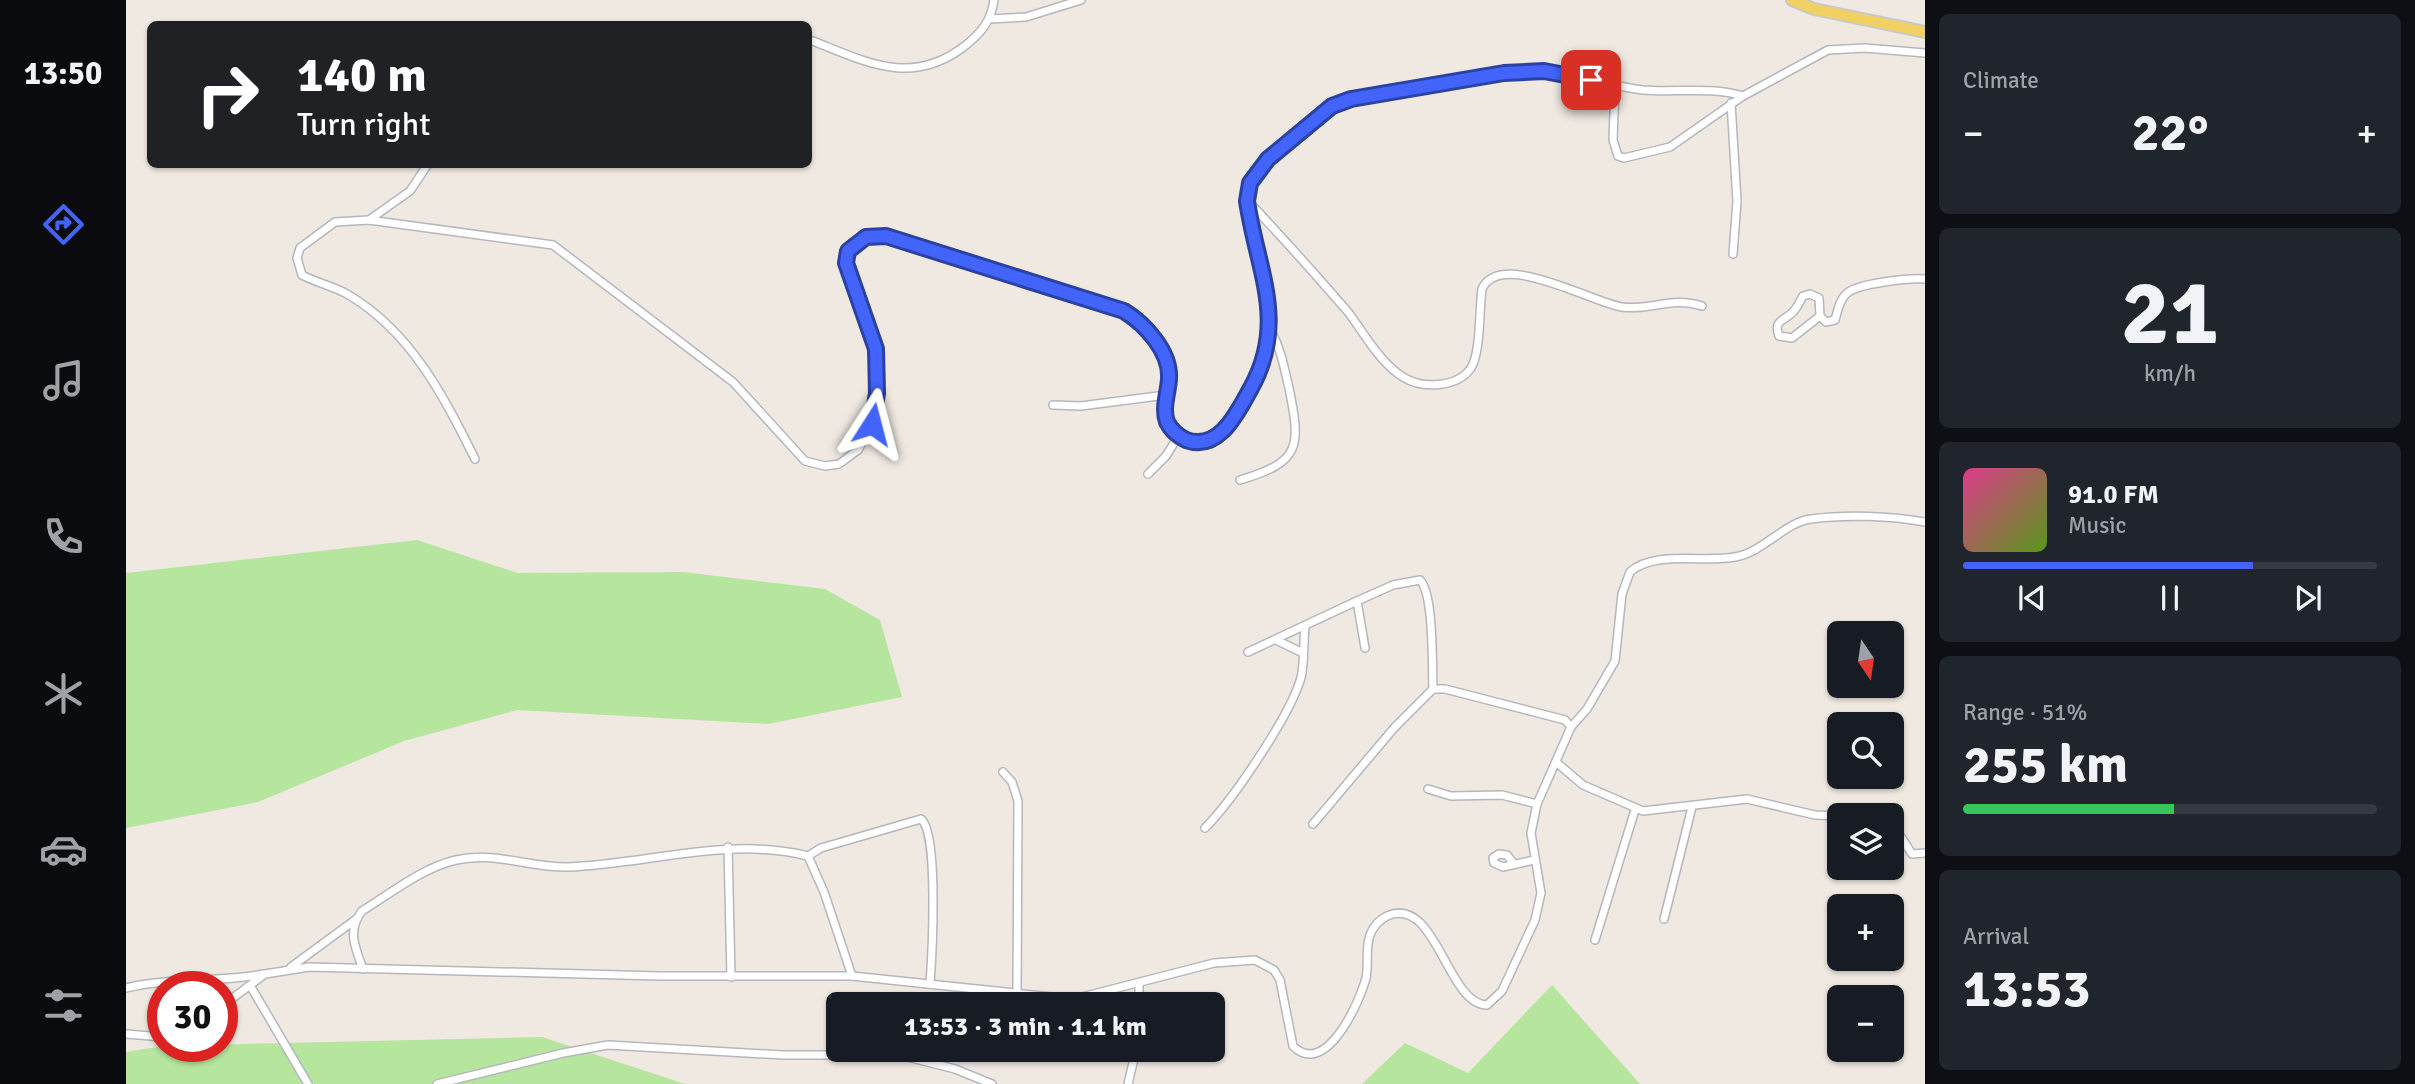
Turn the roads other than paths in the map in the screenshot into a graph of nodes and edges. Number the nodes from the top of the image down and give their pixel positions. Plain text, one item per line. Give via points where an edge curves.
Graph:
1 (994, 0) edge
2 (1081, 0) edge
3 (1792, 0) edge
4 (990, 19) junction
5 (1925, 32) edge
6 (813, 40) dead end
7 (1925, 53) edge
8 (1615, 86) junction
9 (1742, 96) junction
10 (1731, 103) junction
11 (425, 168) edge
12 (1247, 201) junction
13 (369, 220) junction
14 (1732, 254) dead end
15 (1925, 279) edge
16 (1702, 306) dead end
17 (1820, 316) junction
18 (1271, 330) junction
19 (1166, 395) junction
20 (1053, 405) dead end
21 (1179, 435) junction
22 (475, 460) dead end
23 (1148, 474) dead end
24 (1240, 480) dead end
25 (1925, 522) edge
26 (1357, 601) junction
27 (1305, 627) junction
28 (1276, 640) junction
29 (1365, 648) dead end
30 (1248, 652) dead end
31 (1301, 652) junction
32 (1433, 689) junction
33 (1571, 726) junction
34 (1556, 762) junction
35 (1003, 772) dead end
36 (1428, 789) dead end
37 (1537, 804) junction
38 (1692, 807) junction
39 (1635, 810) junction
40 (1827, 816) edge
41 (1313, 824) dead end
42 (1205, 828) dead end
43 (1904, 841) edge
44 (728, 848) junction
45 (1925, 853) edge
46 (808, 856) junction
47 (1534, 860) junction
48 (1514, 864) dead end
49 (1664, 919) dead end
50 (355, 920) junction
51 (1595, 940) dead end
52 (289, 968) junction
53 (363, 969) junction
54 (265, 974) junction
55 (852, 976) junction
56 (731, 977) junction
57 (930, 984) junction
58 (1139, 984) junction
59 (251, 987) junction
60 (126, 988) edge
61 (993, 992) edge
62 (1017, 992) edge
63 (1104, 992) edge
64 (1139, 992) edge
65 (238, 996) edge
66 (126, 1034) edge
67 (147, 1036) edge
68 (1133, 1062) edge
69 (308, 1084) edge
70 (437, 1084) edge
71 (992, 1084) edge
72 (1128, 1084) edge

1 - 4 street
2 - 4 street via 1026,17
3 - 5 main road via 1814,9
4 - 6 street via 948,57 910,69 875,65
7 - 9 street via 1836,48
8 - 9 street via 1724,91
8 - 10 street via 1613,140 1620,158 1670,147
8 - 12 street via 1525,72 1351,99 1326,111 1268,159 1250,183
9 - 10 street
10 - 14 street via 1737,201
11 - 13 street via 411,191
12 - 16 street via 1396,372 1412,382 1441,385 1469,370 1475,359 1482,289 1497,277 1513,274 1542,279 1623,307 1675,301
12 - 18 street
13 - 19 street via 553,245 733,382 814,466 847,459 858,450 872,424 876,349 847,273 846,257 859,240 875,235 1124,311 1142,324 1162,353 1169,373
13 - 22 street via 335,222 319,231 300,248 298,268 302,275 353,298 400,337 445,397
15 - 17 street via 1850,290 1839,304 1835,320 1826,322
17 - 17 street via 1819,298 1803,296 1794,312 1779,321 1777,333 1792,338
18 - 21 street via 1253,384 1227,427 1209,440 1194,442
18 - 24 street via 1280,347 1297,436 1283,462 1272,471
19 - 20 street
19 - 21 street via 1166,418
21 - 23 street
25 - 33 street via 1871,517 1812,519 1736,557 1643,564 1625,580 1615,661 1587,709
26 - 27 street
26 - 29 street
26 - 32 street via 1414,579 1423,582
27 - 28 street
27 - 31 street
28 - 30 street
28 - 31 street
31 - 42 street via 1301,678 1293,700 1224,809
32 - 33 street via 1565,720
32 - 41 street via 1401,719
33 - 34 street
34 - 37 street
34 - 39 street via 1583,785
35 - 62 street via 1018,801
36 - 37 street via 1451,796 1502,795
37 - 47 street via 1531,833
38 - 39 street
38 - 40 street via 1747,799
38 - 49 street
39 - 51 street
43 - 45 street via 1912,853
44 - 46 street
44 - 50 street via 565,867 482,857 457,860 425,873 362,911
44 - 56 street
46 - 55 street
46 - 57 street via 912,819 925,821 932,853
47 - 48 street
47 - 58 street via 1541,893 1535,920 1502,991 1487,1005 1476,1003 1465,992 1427,931 1398,913 1384,918 1371,932 1366,976 1350,1017 1332,1042 1311,1054 1293,1046 1280,981 1266,964 1233,959
50 - 52 street
50 - 53 street via 354,944
52 - 53 street
52 - 54 street
53 - 56 street
54 - 59 street
54 - 60 street
55 - 56 street
55 - 57 street
57 - 61 street
58 - 63 street
58 - 64 street
59 - 65 street
59 - 69 street
66 - 67 street
68 - 72 street
70 - 71 street via 608,1045 783,1055 900,1055

